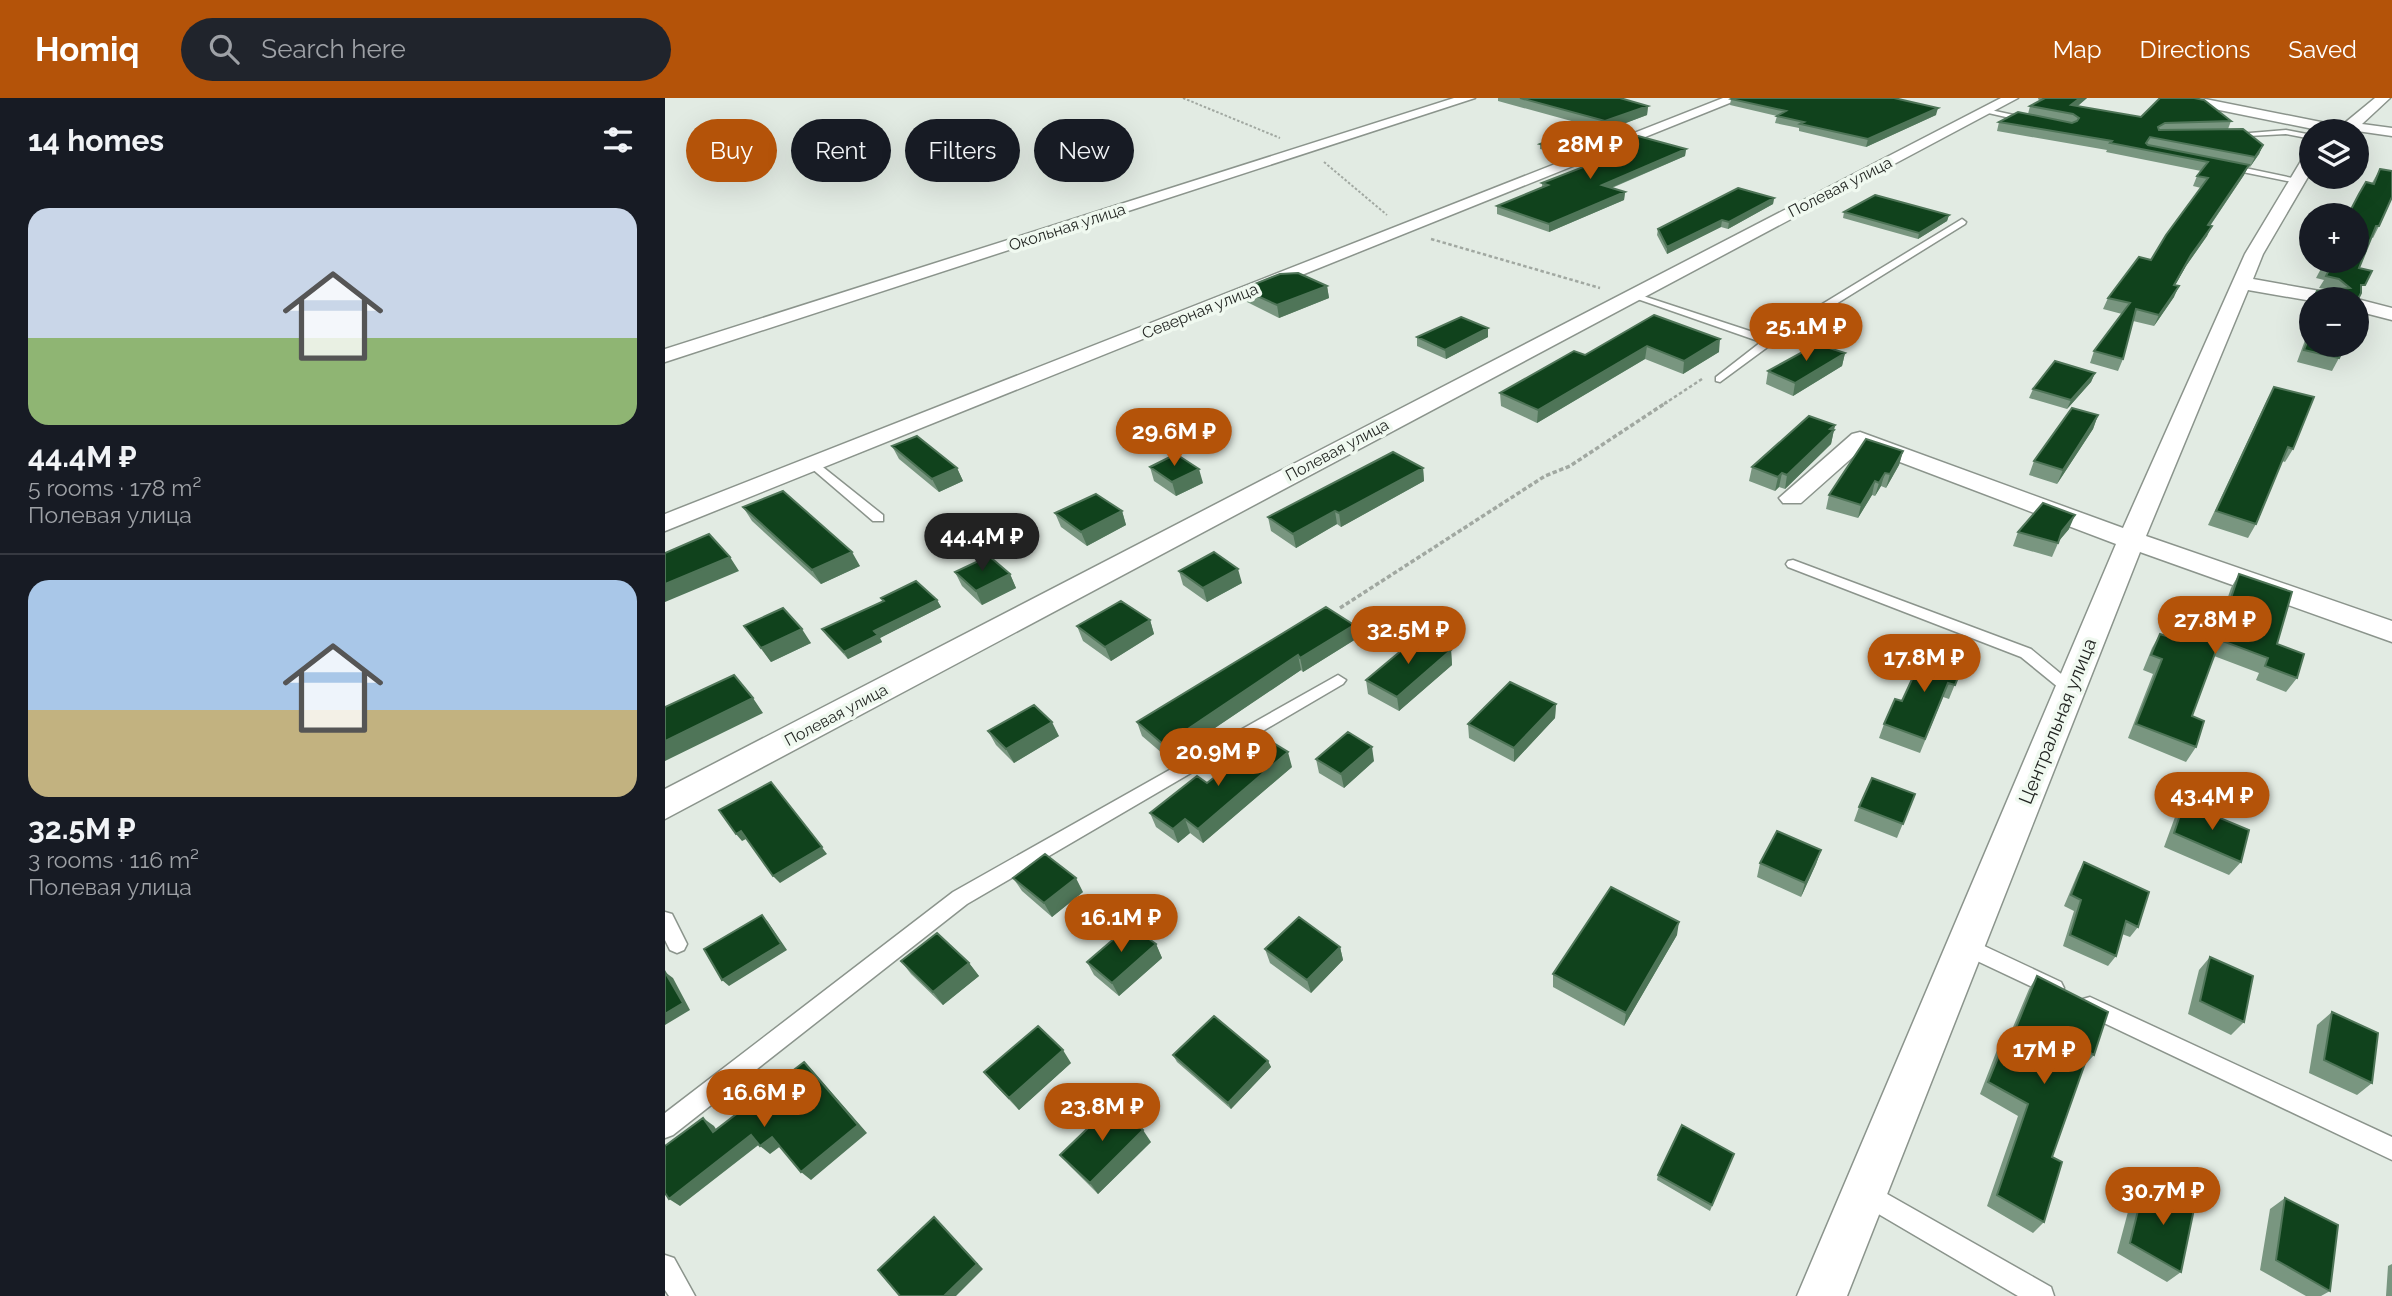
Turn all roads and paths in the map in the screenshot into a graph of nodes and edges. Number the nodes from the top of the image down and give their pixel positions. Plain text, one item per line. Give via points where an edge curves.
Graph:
1 (1468, 98) edge
2 (1735, 98) edge
3 (2011, 98) edge
4 (2180, 98) edge
5 (2383, 98) edge
6 (1986, 111) junction
7 (2358, 119) edge
8 (2299, 121) edge
9 (2041, 122) edge
10 (2369, 131) edge
11 (2392, 132) edge
12 (2299, 134) edge
13 (2216, 135) edge
14 (2216, 164) edge
15 (2299, 168) edge
16 (2299, 177) edge
17 (1962, 222) dead end
18 (1404, 230) junction
19 (2243, 283) junction
20 (2299, 293) edge
21 (1627, 297) junction
22 (2369, 308) edge
23 (2392, 314) edge
24 (1769, 341) junction
25 (665, 356) edge
26 (1715, 377) joint
27 (814, 464) junction
28 (1792, 498) dead end
29 (879, 518) dead end
30 (665, 523) edge
31 (2131, 540) junction
32 (1793, 564) dead end
33 (1339, 608) dead end
34 (2392, 632) edge
35 (1338, 681) dead end
36 (2070, 688) junction
37 (665, 805) edge
38 (665, 920) edge
39 (677, 944) dead end
40 (1965, 946) junction
41 (665, 1127) edge
42 (2392, 1149) edge
43 (1864, 1192) junction
44 (665, 1267) edge
45 (683, 1296) edge
46 (1822, 1296) edge
47 (2042, 1296) edge

1 - 25 street, Окольная улица
2 - 18 street, Северная улица
3 - 6 street, Полевая улица
4 - 8 street
5 - 7 street
6 - 9 lane
6 - 21 street, Полевая улица
10 - 11 street
12 - 13 lane
14 - 15 lane
16 - 19 street, Центральная улица via 2254,254
17 - 24 lane
18 - 21 path
18 - 27 street, Северная улица
19 - 20 street
19 - 31 street, Центральная улица
21 - 24 lane
21 - 37 street, Полевая улица
22 - 23 street
24 - 26 lane
26 - 33 path via 1570,466 1545,476
27 - 29 lane
27 - 30 street, Северная улица
28 - 31 street via 1860,439
31 - 34 street
31 - 36 street, Центральная улица
32 - 36 lane via 2026,653
35 - 41 lane via 960,898
36 - 40 street, Центральная улица
38 - 39 lane
40 - 42 lane
40 - 43 street, Центральная улица
43 - 46 street, Центральная улица
43 - 47 lane
44 - 45 lane

